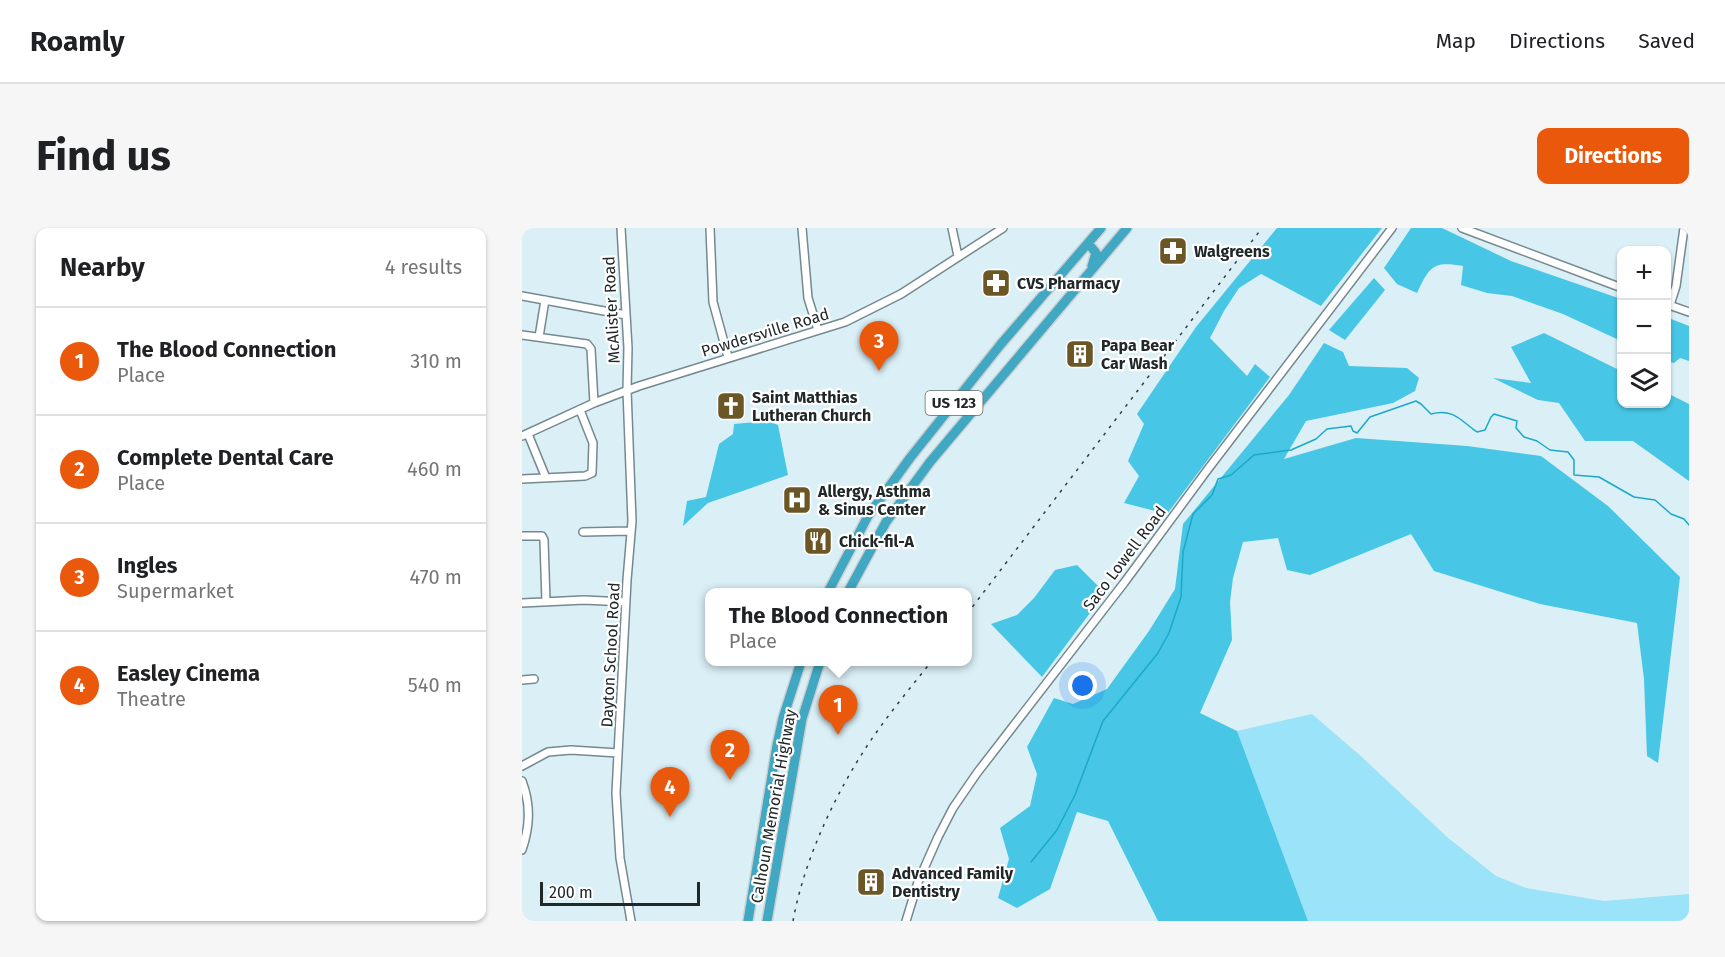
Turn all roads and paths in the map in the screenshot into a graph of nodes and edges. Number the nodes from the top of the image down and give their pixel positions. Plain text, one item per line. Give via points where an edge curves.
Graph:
1 (621, 228) edge
2 (710, 228) edge
3 (802, 228) edge
4 (952, 228) edge
5 (1003, 228) edge
6 (1101, 228) edge
7 (1106, 228) edge
8 (1127, 228) edge
9 (1392, 228) edge
10 (1462, 228) edge
11 (1684, 228) edge
12 (1088, 243) junction
13 (1113, 244) junction
14 (958, 256) junction
15 (1061, 274) junction
16 (1088, 274) junction
17 (1617, 286) edge
18 (1077, 287) junction
19 (522, 296) edge
20 (545, 300) junction
21 (1670, 300) edge
22 (1671, 306) edge
23 (1689, 312) edge
24 (626, 315) junction
25 (818, 330) junction
26 (522, 335) edge
27 (539, 337) junction
28 (728, 357) junction
29 (627, 390) junction
30 (594, 403) junction
31 (579, 410) junction
32 (935, 425) junction
33 (525, 435) edge
34 (950, 438) junction
35 (546, 478) junction
36 (522, 479) edge
37 (631, 531) junction
38 (583, 532) dead end
39 (522, 536) edge
40 (830, 588) edge
41 (850, 588) edge
42 (546, 602) junction
43 (626, 602) junction
44 (522, 603) edge
45 (800, 666) edge
46 (819, 666) edge
47 (534, 679) dead end
48 (522, 680) edge
49 (777, 745) junction
50 (796, 749) junction
51 (618, 753) junction
52 (522, 766) edge
53 (522, 781) edge
54 (522, 850) edge
55 (631, 921) edge
56 (748, 921) edge
57 (767, 921) edge
58 (906, 921) edge

1 - 24 street, McAlister Road
2 - 28 street via 713,302
3 - 25 street via 808,298
4 - 14 street
5 - 14 street, Powdersville Road
6 - 12 highway, US 123
7 - 13 highway via 1104,234
8 - 13 highway, US 123
9 - 58 street, Saco Lowell Road via 982,765 938,837
10 - 17 street
11 - 21 street via 1676,286
12 - 15 highway, US 123
12 - 16 highway via 1096,256
13 - 16 highway, US 123
14 - 25 street, Powdersville Road via 886,302
15 - 18 highway
15 - 32 highway, US 123
16 - 18 highway, US 123
18 - 34 highway, US 123
19 - 20 street
20 - 24 street
20 - 27 street
22 - 23 street
24 - 29 street, McAlister Road
25 - 28 street, Powdersville Road
26 - 27 street
27 - 30 street via 587,344 591,350
28 - 29 street, Powdersville Road
29 - 30 street, Powdersville Road
29 - 37 street, Dayton School Road via 633,494
30 - 31 street, Powdersville Road
31 - 33 street, Powdersville Road
31 - 35 street via 593,443 592,473
32 - 34 highway
32 - 40 highway, US 123 via 868,516
33 - 35 street
34 - 41 highway, US 123 via 886,522
35 - 36 street
37 - 38 street
37 - 43 street, Dayton School Road
39 - 42 street via 542,536 544,540
42 - 43 street
42 - 44 street
43 - 51 street, Dayton School Road
45 - 49 highway, Calhoun Memorial Highway
46 - 50 highway, Calhoun Memorial Highway
47 - 48 street
49 - 50 highway
49 - 56 highway, Calhoun Memorial Highway
50 - 57 highway, Calhoun Memorial Highway
51 - 52 street via 548,752
51 - 55 street, Dayton School Road via 617,836
53 - 54 street via 529,820

